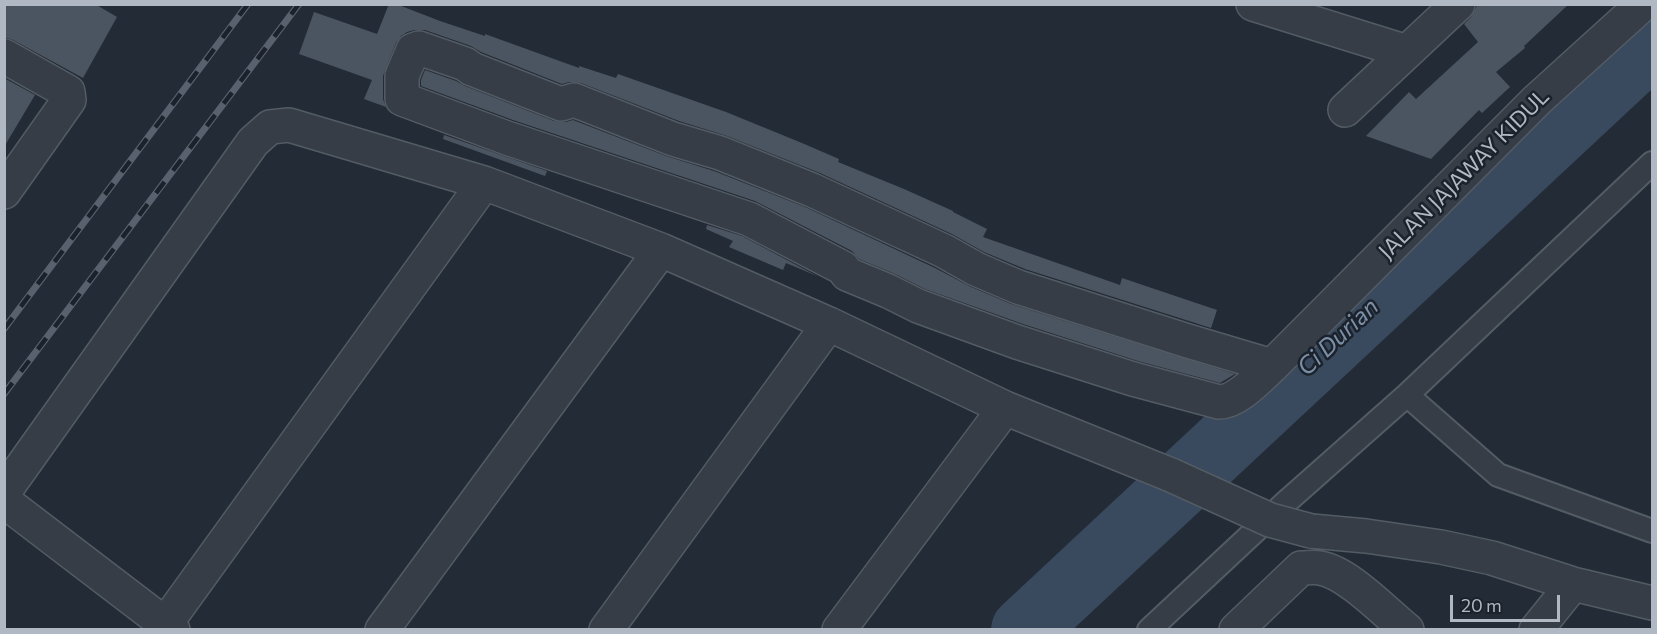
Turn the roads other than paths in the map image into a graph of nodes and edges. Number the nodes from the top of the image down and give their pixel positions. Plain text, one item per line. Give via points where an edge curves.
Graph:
1 (1253, 4) edge
2 (1458, 4) edge
3 (1643, 4) edge
4 (1407, 52) junction
5 (4, 56) edge
6 (1345, 110) dead end
7 (1653, 163) edge
8 (484, 183) junction
9 (4, 192) edge
10 (660, 250) junction
11 (829, 324) junction
12 (1272, 366) junction
13 (1407, 395) junction
14 (1005, 408) junction
15 (4, 492) edge
16 (4, 501) edge
17 (1653, 531) edge
18 (1573, 584) junction
19 (1653, 603) edge
20 (166, 628) edge
21 (382, 630) edge
22 (606, 630) edge
23 (839, 630) edge
24 (1149, 630) edge
25 (1236, 630) edge
26 (1407, 630) edge
27 (1536, 630) edge

1 - 4 street
2 - 4 street
3 - 12 street, JALAN JAJAWAY KIDUL via 1538,100
4 - 6 street
5 - 9 street via 68,92 69,100
7 - 13 lane
8 - 10 street
8 - 15 street via 289,124 270,127 253,142
8 - 20 street
10 - 11 street
10 - 21 street
11 - 14 street
11 - 22 street
12 - 12 street, JALAN JAJAWAY KIDUL via 1237,396 1219,402 1017,342 918,306 847,274 843,268 748,219 402,99 402,76 412,50 419,48 561,104 574,100 745,163 879,220 1018,287
13 - 17 lane via 1497,475
13 - 24 lane
14 - 18 street, bridge via 1270,520 1311,531 1441,547 1492,558
14 - 23 street
16 - 20 street
18 - 19 street
18 - 27 street
25 - 26 street via 1301,568 1320,568 1350,582

